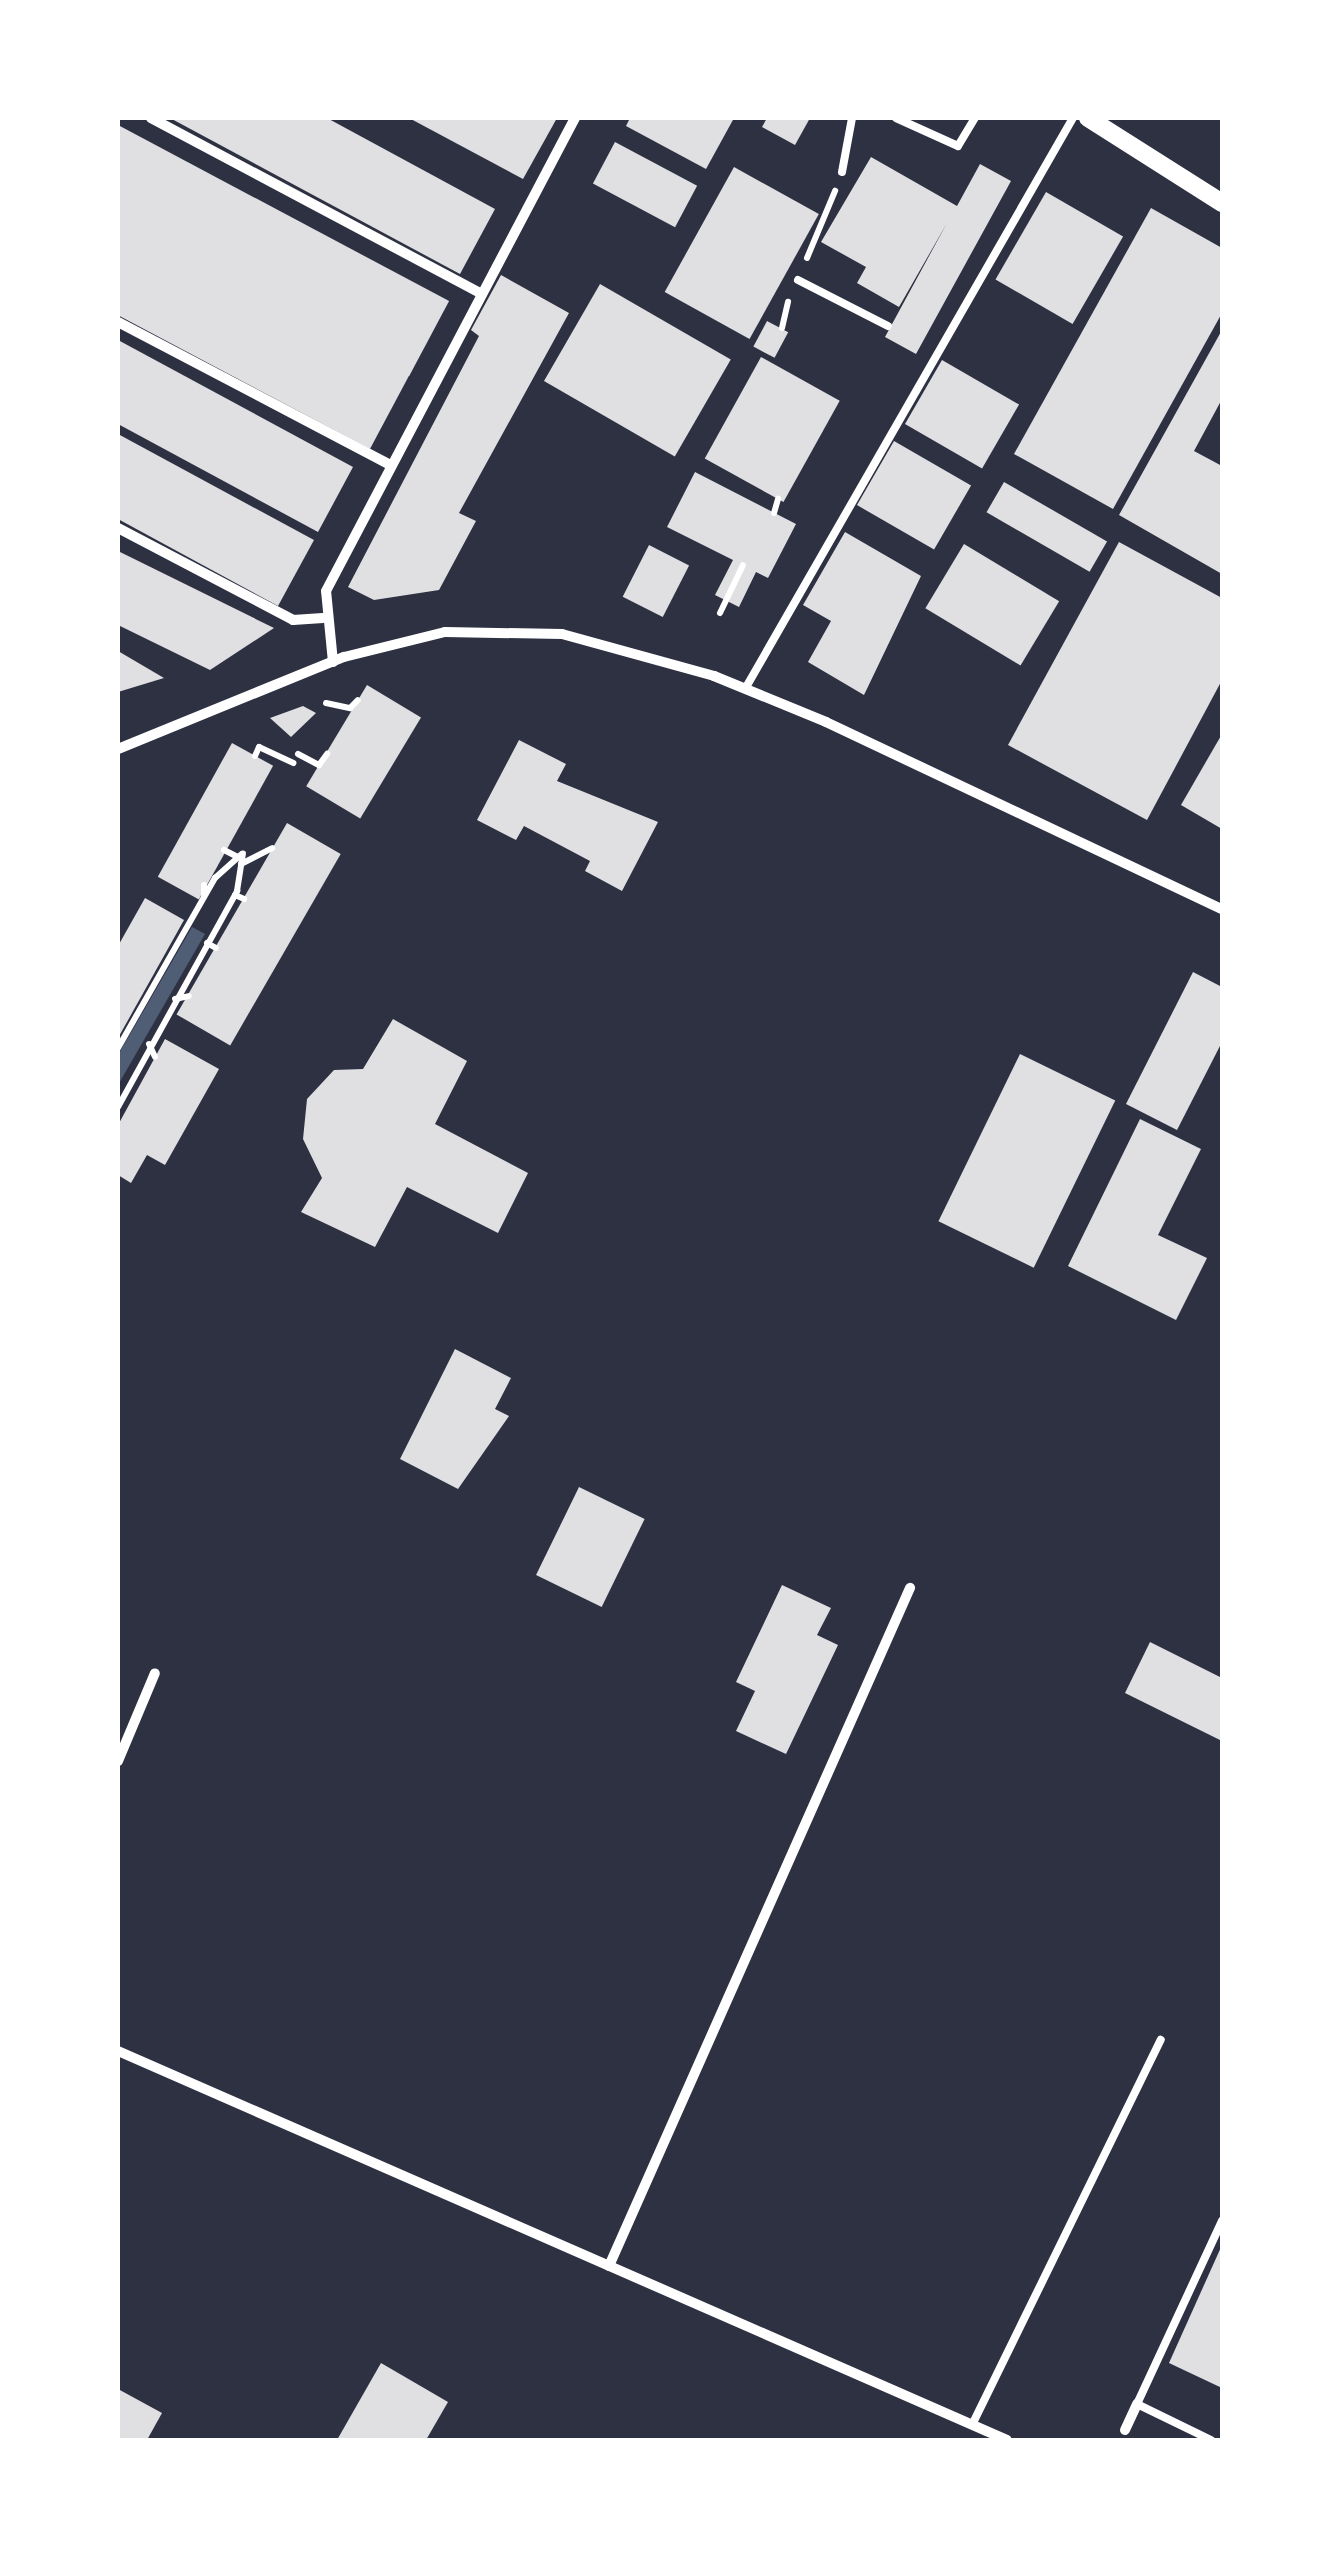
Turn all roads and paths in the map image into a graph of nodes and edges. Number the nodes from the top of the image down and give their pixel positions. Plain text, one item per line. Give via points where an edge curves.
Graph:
1 (152, 118) edge
2 (575, 118) edge
3 (852, 118) edge
4 (896, 118) edge
5 (975, 118) edge
6 (1073, 118) edge
7 (1088, 118) edge
8 (842, 172) joint
9 (1222, 204) edge
10 (798, 280) junction
11 (480, 293) junction
12 (118, 322) edge
13 (778, 325) dead end
14 (888, 326) dead end
15 (389, 464) junction
16 (778, 499) dead end
17 (774, 513) dead end
18 (118, 528) edge
19 (743, 565) dead end
20 (720, 613) dead end
21 (323, 618) junction
22 (333, 662) junction
23 (745, 689) junction
24 (358, 700) dead end
25 (326, 703) dead end
26 (118, 750) edge
27 (298, 754) dead end
28 (327, 754) dead end
29 (255, 756) dead end
30 (293, 763) dead end
31 (272, 848) dead end
32 (224, 850) dead end
33 (239, 860) junction
34 (235, 895) junction
35 (244, 899) dead end
36 (1222, 909) edge
37 (207, 942) junction
38 (216, 948) dead end
39 (189, 996) dead end
40 (175, 999) junction
41 (122, 1035) edge
42 (149, 1044) junction
43 (118, 1048) edge
44 (155, 1057) dead end
45 (122, 1104) edge
46 (910, 1588) dead end
47 (155, 1673) dead end
48 (118, 1761) edge
49 (1161, 2040) dead end
50 (118, 2052) edge
51 (1222, 2221) edge
52 (609, 2266) junction
53 (1138, 2404) junction
54 (972, 2425) junction
55 (1122, 2436) edge
56 (1007, 2440) edge
57 (1211, 2440) edge

1 - 11 street
2 - 11 street
3 - 8 lane
4 - 5 lane via 958,146
6 - 23 lane
7 - 9 street
8 - 10 path
10 - 13 path
10 - 14 lane
11 - 15 street
12 - 15 street
15 - 21 street via 326,591
16 - 17 path
18 - 21 street via 293,620
19 - 20 path
21 - 22 street
22 - 23 street via 446,632 519,630
22 - 26 street
23 - 36 street
24 - 25 path
27 - 28 path via 318,764
29 - 30 path via 259,747
31 - 33 path
32 - 33 path
33 - 34 path
33 - 41 path via 174,936
34 - 35 path
34 - 37 path
37 - 38 path
37 - 40 path
39 - 40 path
40 - 42 path
41 - 43 path
42 - 44 path
42 - 45 path
46 - 52 street
47 - 48 street
49 - 54 lane
50 - 52 street
51 - 53 lane
52 - 54 street
53 - 55 street
53 - 57 lane
54 - 56 street

